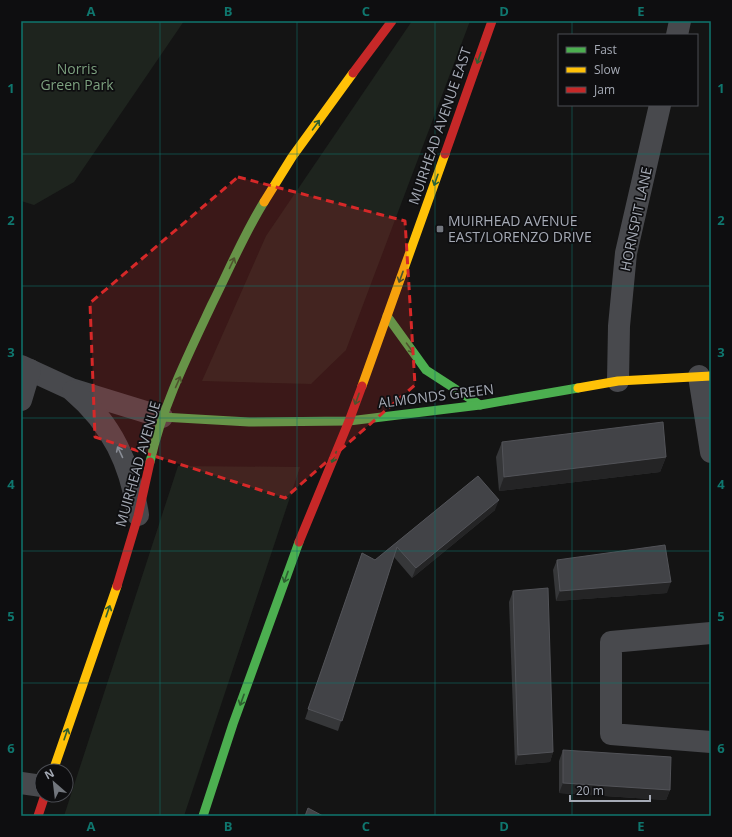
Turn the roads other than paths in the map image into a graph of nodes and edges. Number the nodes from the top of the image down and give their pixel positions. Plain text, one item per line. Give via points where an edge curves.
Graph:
1 (392, 21) edge
2 (492, 21) edge
3 (680, 21) edge
4 (677, 34) edge
5 (660, 106) edge
6 (387, 316) junction
7 (26, 368) edge
8 (705, 376) edge
9 (618, 381) junction
10 (71, 389) junction
11 (21, 400) edge
12 (480, 405) junction
13 (162, 417) junction
14 (349, 421) junction
15 (711, 452) edge
16 (138, 516) junction
17 (711, 633) edge
18 (711, 742) edge
19 (56, 763) edge
20 (21, 783) edge
21 (34, 785) edge
22 (42, 803) edge
23 (38, 816) edge
24 (203, 816) edge

13 -> 1 street, MUIRHEAD AVENUE via 250,226 292,157
2 -> 6 street, MUIRHEAD AVENUE EAST
3 - 4 street
5 - 9 street, HORNSPIT LANE via 626,253 619,326
6 -> 12 street via 426,370
6 -> 14 street
7 - 10 street
7 - 11 street
8 - 9 street, ALMONDS GREEN
8 - 15 street
9 - 12 street, ALMONDS GREEN
10 - 13 street
16 -> 10 street via 130,474 115,441 92,410
12 - 14 street, ALMONDS GREEN
13 - 14 street, ALMONDS GREEN via 249,422
13 - 16 street, MUIRHEAD AVENUE
14 -> 24 street via 305,525 233,724
19 -> 16 street, MUIRHEAD AVENUE via 110,608
17 - 18 street via 611,642 611,734
20 - 21 street
22 - 23 street

